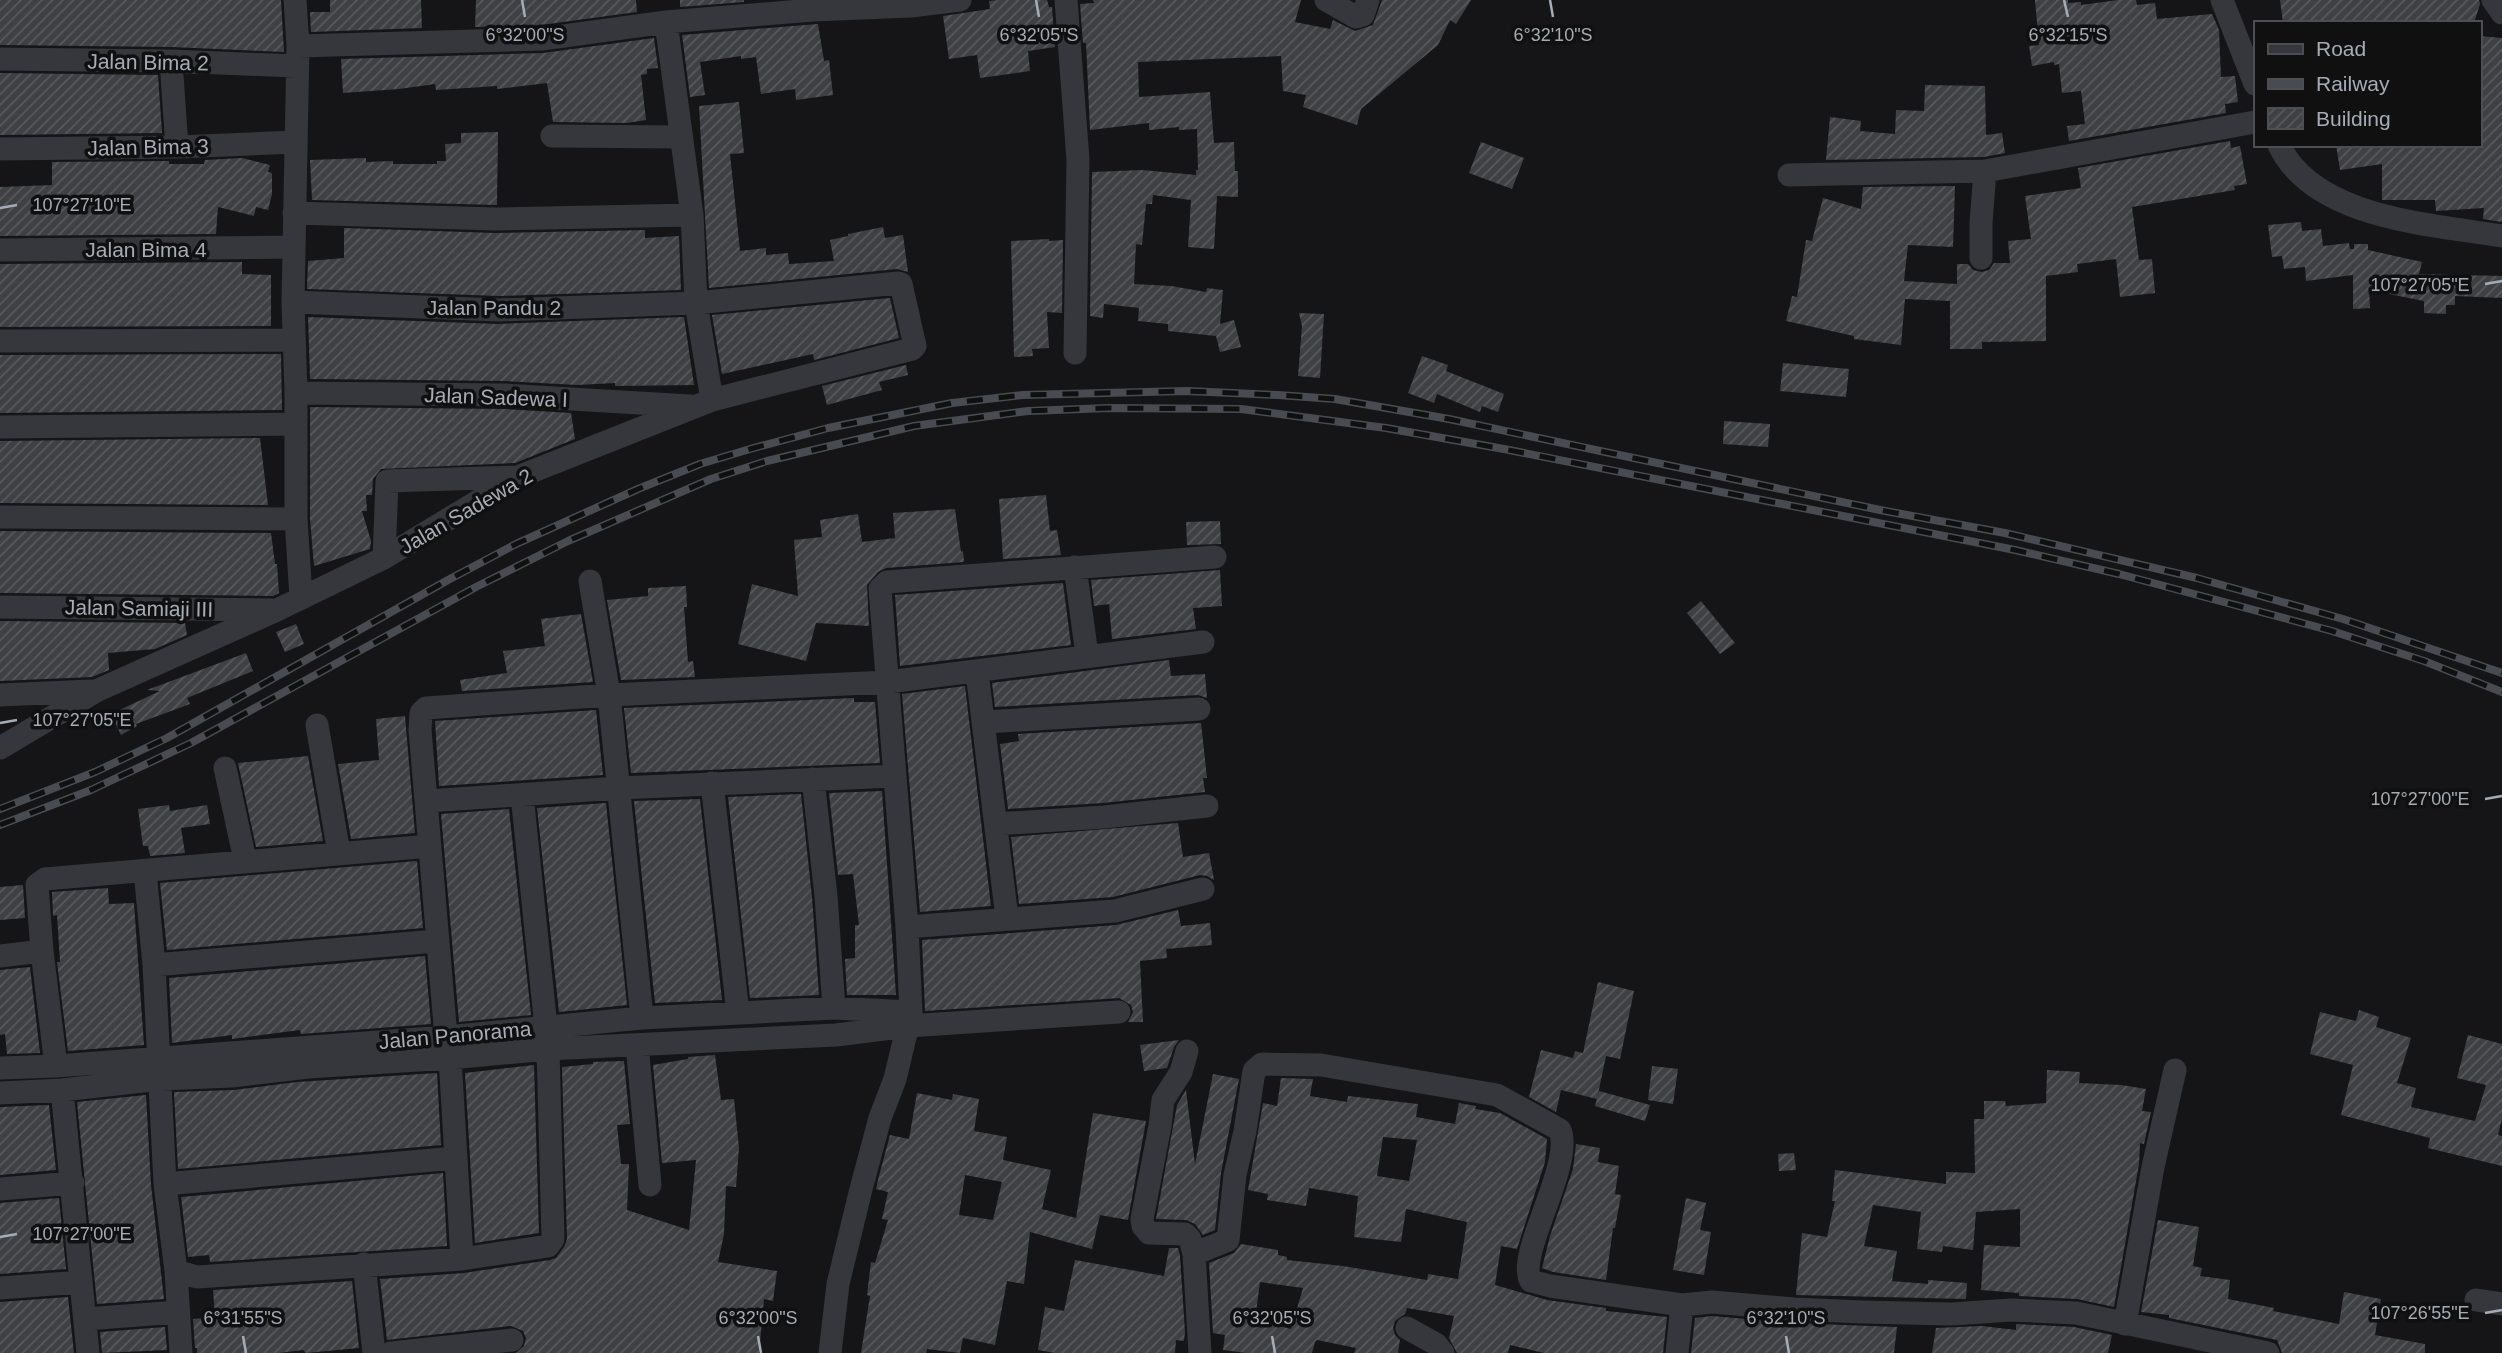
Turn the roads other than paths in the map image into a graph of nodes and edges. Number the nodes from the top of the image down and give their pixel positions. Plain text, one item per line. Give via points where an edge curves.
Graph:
1 (295, 0) edge
2 (960, 0) edge
3 (1066, 0) edge
4 (1326, 0) edge
5 (1368, 0) edge
6 (2222, 0) edge
7 (2493, 0) edge
8 (813, 5) edge
9 (2502, 13) edge
10 (666, 22) junction
11 (297, 56) junction
12 (0, 59) edge
13 (171, 61) junction
14 (2254, 81) edge
15 (2254, 122) edge
16 (552, 136) dead end
17 (681, 137) junction
18 (296, 142) junction
19 (177, 147) junction
20 (2281, 147) edge
21 (0, 149) edge
22 (1985, 171) junction
23 (1789, 175) dead end
24 (295, 213) junction
25 (692, 215) junction
26 (2502, 236) edge
27 (293, 247) junction
28 (0, 250) edge
29 (1981, 258) dead end
30 (293, 302) junction
31 (696, 303) junction
32 (293, 340) junction
33 (0, 341) edge
34 (1075, 353) dead end
35 (296, 393) junction
36 (704, 403) junction
37 (295, 424) junction
38 (0, 428) edge
39 (518, 477) junction
40 (0, 517) edge
41 (296, 519) junction
42 (1215, 557) dead end
43 (384, 558) junction
44 (1075, 567) junction
45 (590, 581) dead end
46 (301, 598) junction
47 (0, 607) edge
48 (277, 610) junction
49 (1203, 642) dead end
50 (1087, 655) junction
51 (977, 672) junction
52 (888, 682) junction
53 (96, 691) junction
54 (0, 695) edge
55 (608, 695) junction
56 (1199, 709) dead end
57 (985, 722) junction
58 (317, 725) dead end
59 (0, 748) edge
60 (225, 768) dead end
61 (895, 776) junction
62 (813, 779) junction
63 (712, 783) junction
64 (619, 788) junction
65 (522, 794) junction
66 (427, 801) junction
67 (1207, 806) dead end
68 (996, 824) junction
69 (430, 846) junction
70 (339, 853) junction
71 (245, 860) junction
72 (145, 871) junction
73 (1203, 889) dead end
74 (1006, 918) junction
75 (907, 927) junction
76 (436, 941) junction
77 (42, 951) junction
78 (0, 956) edge
79 (154, 965) junction
80 (834, 1008) junction
81 (1119, 1012) dead end
82 (738, 1013) junction
83 (642, 1018) junction
84 (909, 1019) junction
85 (547, 1038) junction
86 (637, 1045) junction
87 (448, 1048) junction
88 (1187, 1051) dead end
89 (56, 1066) junction
90 (0, 1068) edge
91 (160, 1068) junction
92 (2175, 1070) dead end
93 (62, 1090) junction
94 (0, 1093) edge
95 (455, 1158) junction
96 (73, 1183) junction
97 (166, 1184) junction
98 (650, 1185) dead end
99 (0, 1189) edge
100 (1194, 1254) junction
101 (462, 1259) junction
102 (364, 1264) junction
103 (176, 1271) junction
104 (80, 1282) junction
105 (0, 1288) edge
106 (2476, 1300) dead end
107 (2502, 1304) edge
108 (1682, 1305) junction
109 (178, 1312) junction
110 (86, 1319) junction
111 (2125, 1324) junction
112 (1406, 1328) dead end
113 (512, 1340) dead end
114 (88, 1353) edge
115 (181, 1353) edge
116 (374, 1353) edge
117 (391, 1353) edge
118 (830, 1353) edge
119 (1200, 1353) edge
120 (1443, 1353) edge
121 (1677, 1353) edge
122 (2268, 1353) edge

1 - 11 street
2 - 8 street, Jalan Bima 2 via 911,6
3 - 34 street via 1078,160
4 - 5 street via 1356,17 1363,15
6 - 14 street
7 - 9 street
8 - 10 street, Jalan Bima 2
10 - 11 street, Jalan Bima 2 via 542,39
10 - 17 street
11 - 13 street, Jalan Bima 2
11 - 18 street
12 - 13 street, Jalan Bima 2
13 - 19 street
15 - 22 street
16 - 17 street
17 - 25 street
18 - 19 street, Jalan Bima 3
18 - 24 street
19 - 21 street, Jalan Bima 3
20 - 26 street via 2290,166 2326,195 2390,217
22 - 23 street
22 - 29 street
24 - 25 street via 495,219
24 - 27 street
25 - 31 street
27 - 28 street, Jalan Bima 4
27 - 30 street
30 - 31 street, Jalan Pandu 2 via 499,310
30 - 32 street
31 - 36 street
31 - 36 street, Jalan Pandu 2 via 898,282 915,346
32 - 33 street
32 - 35 street
35 - 36 street, Jalan Sadewa I
35 - 37 street
36 - 39 street, Jalan Sadewa 2
37 - 38 street
37 - 41 street
39 - 43 street, Jalan Sadewa 2
39 - 43 street via 387,481
40 - 41 street
41 - 46 street
42 - 44 street
43 - 46 street, Jalan Sadewa 2
44 - 50 street
44 - 52 street via 882,585
45 - 55 street
46 - 48 street, Jalan Sadewa 2
47 - 48 street, Jalan Samiaji III
48 - 53 street, Jalan Sadewa 2
49 - 50 street
50 - 51 street
51 - 52 street
51 - 57 street
52 - 55 street
52 - 61 street
53 - 54 street
53 - 59 street, Jalan Sadewa 2
55 - 64 street
55 - 66 street via 426,708 421,713 420,730
56 - 57 street
57 - 68 street
58 - 70 street
60 - 71 street
61 - 62 street
61 - 75 street
62 - 63 street
62 - 80 street
63 - 64 street
63 - 82 street
64 - 65 street
64 - 83 street
65 - 66 street
65 - 85 street
66 - 69 street
67 - 68 street
68 - 74 street
69 - 70 street
69 - 76 street
70 - 71 street
71 - 72 street
72 - 77 street via 39,882
72 - 79 street
73 - 74 street via 1115,911
74 - 75 street
75 - 84 street
76 - 79 street
76 - 87 street
77 - 78 street
77 - 89 street
79 - 91 street
80 - 82 street, Jalan Panorama
80 - 84 street, Jalan Panorama
81 - 84 street
82 - 83 street, Jalan Panorama
83 - 85 street, Jalan Panorama
84 - 86 street via 836,1035
84 - 118 street via 838,1284
85 - 86 street
85 - 87 street
85 - 101 street via 553,1239 544,1248
86 - 98 street
87 - 91 street via 232,1076
87 - 95 street
88 - 100 street via 1181,1072 1163,1100 1142,1219 1149,1233 1185,1234
89 - 90 street
89 - 91 street
91 - 93 street
91 - 97 street
92 - 111 street
93 - 94 street
93 - 96 street
95 - 97 street
95 - 101 street
96 - 99 street
96 - 104 street
97 - 103 street
100 - 108 street via 1228,1240 1254,1071 1262,1064 1321,1065 1497,1095 1560,1130 1561,1161 1528,1271 1531,1281
100 - 119 street
101 - 102 street
102 - 103 street via 197,1277
102 - 116 street
103 - 109 street
104 - 105 street
104 - 110 street
106 - 107 street
108 - 111 street via 1712,1302 1926,1313 2076,1313
108 - 121 street
109 - 110 street
109 - 115 street
110 - 114 street
111 - 122 street
112 - 120 street via 1436,1344
113 - 117 street

